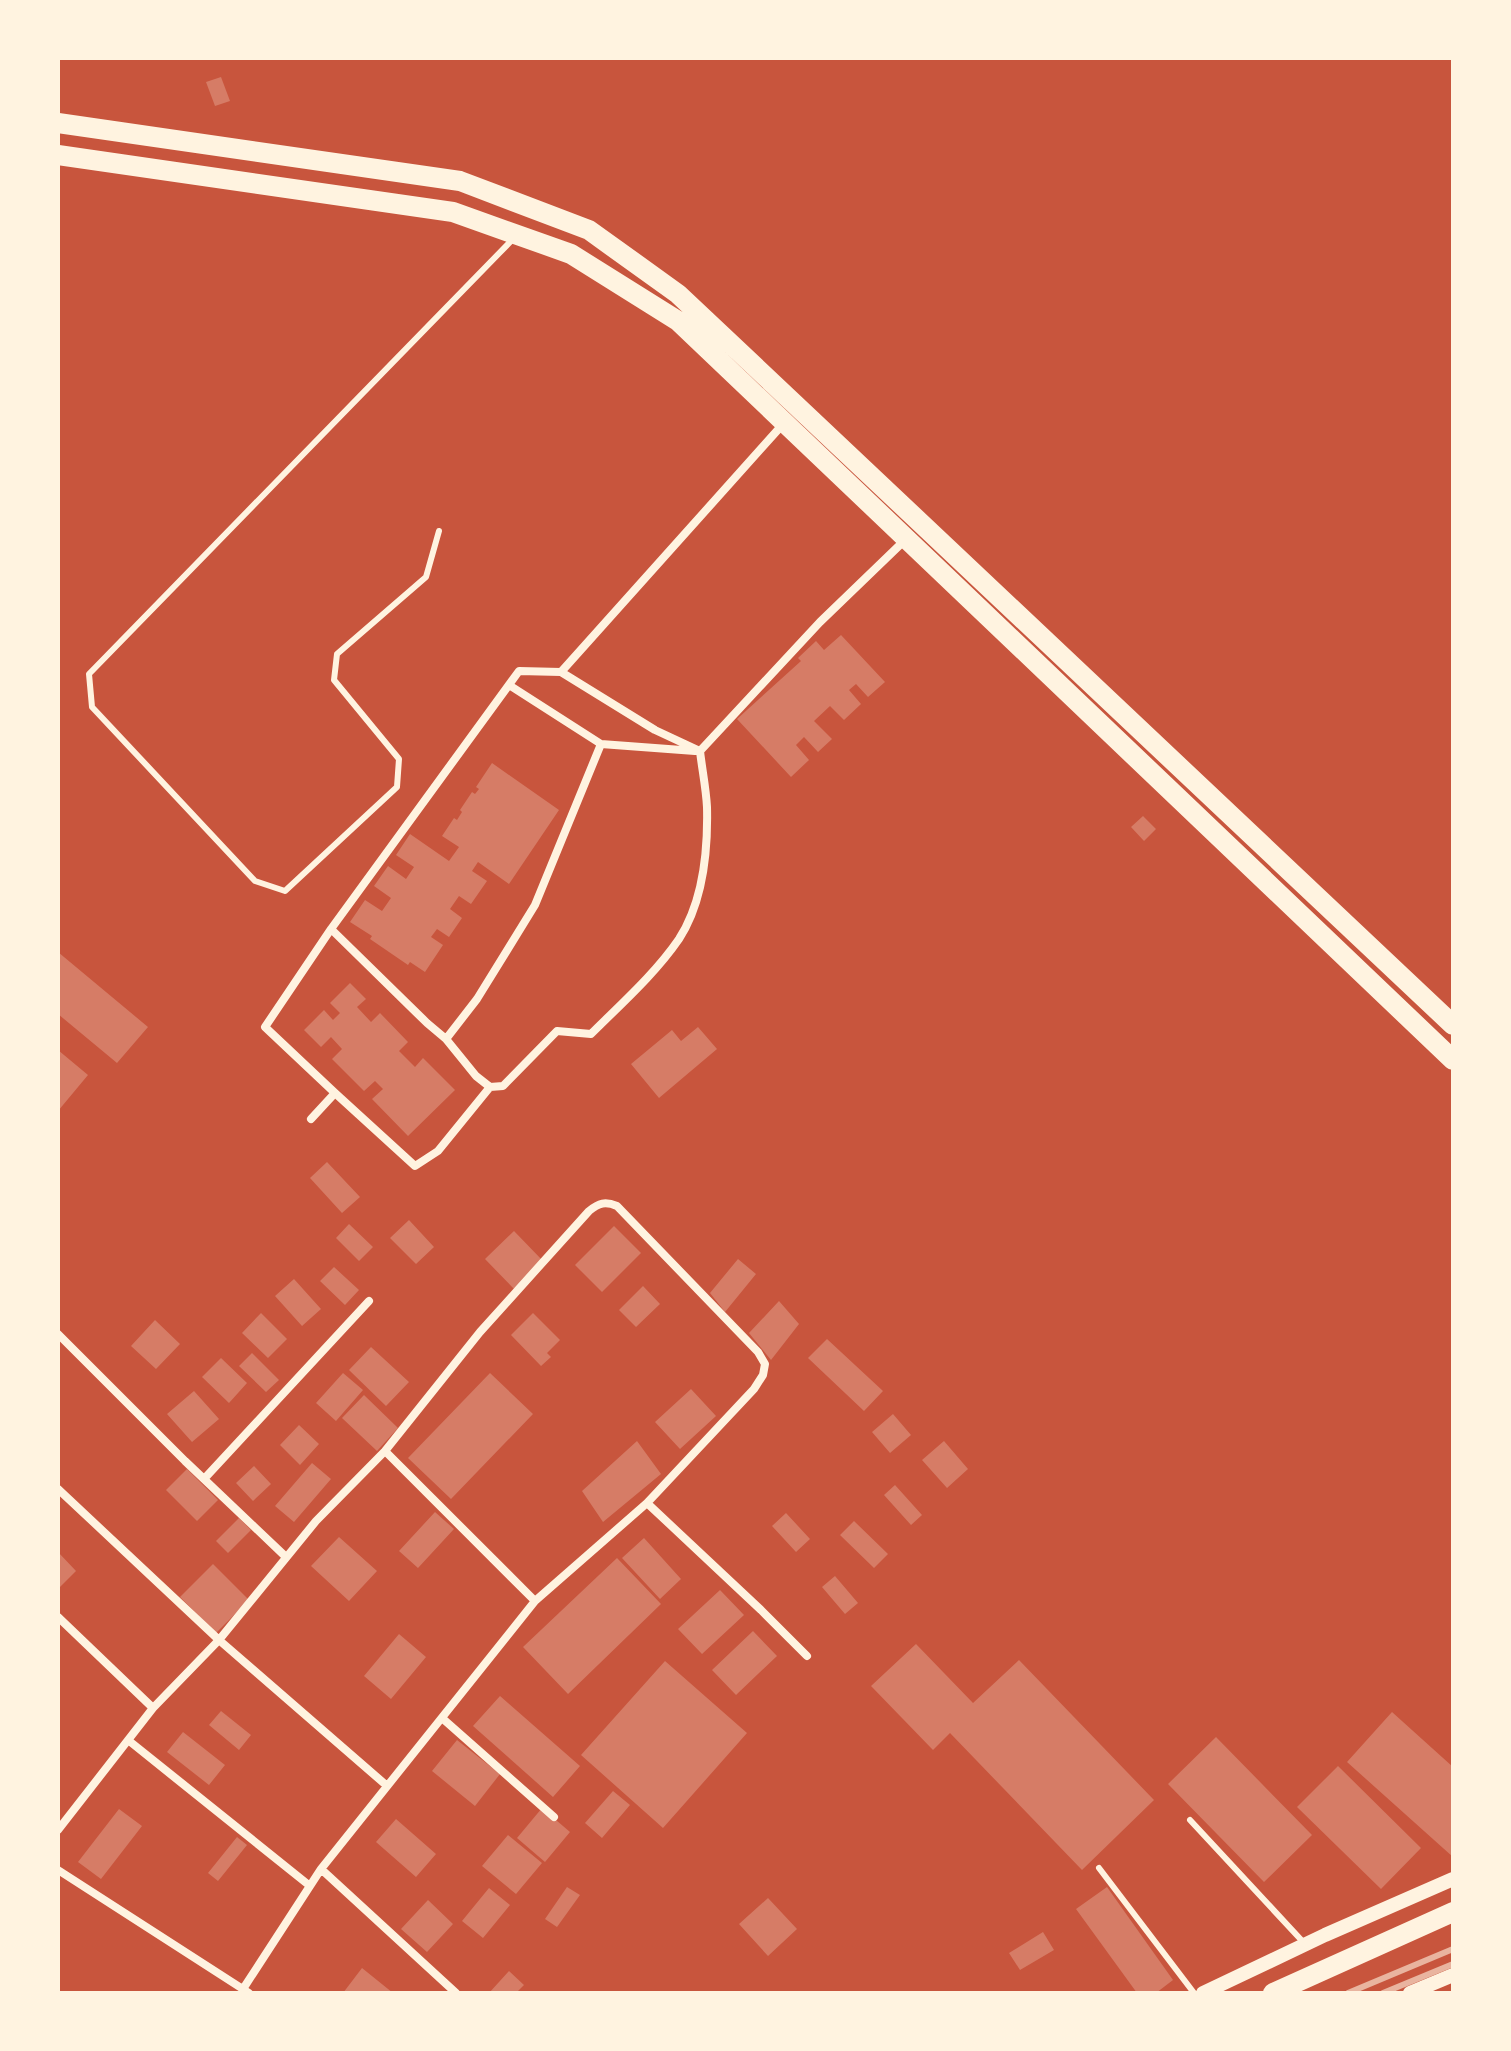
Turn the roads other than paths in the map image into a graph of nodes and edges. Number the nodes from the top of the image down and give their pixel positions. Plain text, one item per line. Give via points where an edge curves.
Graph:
1 (58, 123) edge
2 (58, 155) edge
3 (517, 235) junction
4 (784, 423) junction
5 (439, 531) dead end
6 (906, 539) junction
7 (1015, 611) junction
8 (999, 627) junction
9 (561, 672) junction
10 (509, 685) junction
11 (601, 744) junction
12 (700, 751) junction
13 (331, 929) junction
14 (1453, 1025) edge
15 (446, 1039) junction
16 (1453, 1060) edge
17 (490, 1087) junction
18 (335, 1093) junction
19 (311, 1119) dead end
20 (369, 1301) dead end
21 (58, 1334) edge
22 (385, 1451) junction
23 (204, 1479) junction
24 (58, 1489) edge
25 (647, 1503) junction
26 (286, 1557) junction
27 (535, 1601) junction
28 (58, 1617) edge
29 (219, 1640) junction
30 (807, 1656) dead end
31 (153, 1708) junction
32 (442, 1718) junction
33 (128, 1740) junction
34 (386, 1785) junction
35 (554, 1817) dead end
36 (1190, 1820) dead end
37 (58, 1830) edge
38 (1099, 1868) dead end
39 (321, 1869) junction
40 (58, 1870) edge
41 (1453, 1879) edge
42 (310, 1886) junction
43 (1453, 1912) edge
44 (1305, 1944) junction
45 (1453, 1975) edge
46 (246, 1991) edge
47 (456, 1993) edge
48 (1194, 1993) edge
49 (1203, 1993) edge
50 (1273, 1993) edge
51 (1410, 1993) edge

1 - 7 main road via 460,181 589,230 678,294
2 - 3 main road via 453,212
3 - 4 main road via 571,254 678,321
3 - 5 lane via 89,674 92,707 255,881 285,891 397,787 399,759 334,680 337,654 426,577
4 - 6 main road
4 - 9 street
6 - 8 main road
6 - 12 street
7 - 8 main road
7 - 14 main road
8 - 16 main road
9 - 10 street via 519,671
9 - 12 street
10 - 11 street
10 - 13 street
11 - 12 street
11 - 15 street via 535,905
12 - 17 street via 706,842 691,917 680,938 591,1034 557,1031 503,1086
13 - 15 street
13 - 18 street via 265,1027
15 - 17 street
17 - 18 street via 438,1151 415,1166
18 - 19 street
20 - 23 street
21 - 23 street
22 - 25 street via 480,1332 589,1211 606,1202 617,1206 765,1364 754,1389
22 - 26 street
22 - 27 street
23 - 26 street
24 - 29 street
25 - 27 street
25 - 30 street
26 - 29 street
27 - 32 street
28 - 31 street
29 - 31 street
29 - 34 street
31 - 33 street
32 - 34 street
32 - 35 street
33 - 37 street
33 - 42 street
34 - 39 street
36 - 44 lane
38 - 48 lane
39 - 42 street
39 - 47 street
40 - 46 street
41 - 44 street
42 - 46 street
43 - 50 main road
44 - 49 street
45 - 51 street

